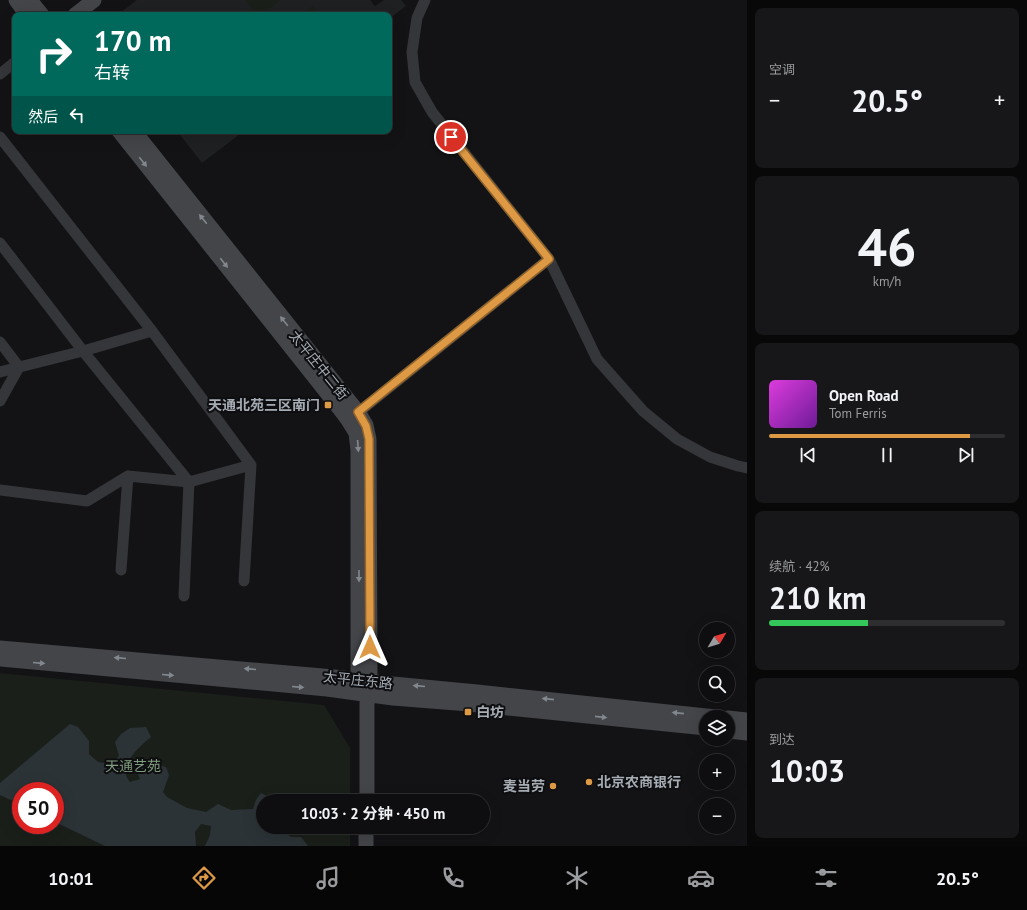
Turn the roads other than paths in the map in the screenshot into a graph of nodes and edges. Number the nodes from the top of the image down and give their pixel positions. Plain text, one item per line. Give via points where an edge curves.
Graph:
1 (16, 0) edge
2 (30, 0) edge
3 (94, 0) edge
4 (424, 0) edge
5 (25, 12) edge
6 (40, 12) edge
7 (79, 12) edge
8 (12, 64) edge
9 (0, 74) edge
10 (121, 134) edge
11 (136, 134) edge
12 (0, 137) edge
13 (0, 243) edge
14 (549, 259) junction
15 (152, 331) junction
16 (0, 342) edge
17 (83, 351) junction
18 (19, 367) junction
19 (0, 372) edge
20 (0, 401) edge
21 (353, 416) junction
22 (251, 465) junction
23 (747, 468) edge
24 (128, 476) junction
25 (189, 482) junction
26 (0, 490) edge
27 (121, 570) dead end
28 (244, 581) dead end
29 (184, 596) dead end
30 (0, 648) edge
31 (0, 659) edge
32 (365, 685) junction
33 (699, 715) edge
34 (735, 719) edge
35 (747, 720) edge
36 (699, 727) edge
37 (735, 731) edge
38 (747, 732) edge
39 (367, 794) edge
40 (366, 834) edge
41 (366, 846) edge

1 - 5 main road
2 - 6 main road
3 - 7 main road
4 - 14 street via 417,18 412,52 415,82 432,112
8 - 9 street
10 -> 21 main road, 太平庄中二街
21 -> 11 main road, 太平庄中二街
12 - 15 street
13 - 17 street
14 - 21 street
14 - 23 street via 598,359 643,410 677,439 710,457
15 - 17 street
15 - 22 street
16 - 18 street
17 - 18 street
17 - 25 street
18 - 19 street
18 - 20 street
21 - 32 main road, 太平庄中二街 via 366,426 369,439
22 - 25 street
22 - 28 street
24 - 25 street
24 - 26 street via 87,501
24 - 27 street
25 - 29 street
32 -> 30 main road, 太平庄东路
31 -> 32 main road, 太平庄东路 via 327,689
33 -> 32 main road, 太平庄东路
32 -> 36 main road, 太平庄东路 via 393,698
32 - 39 main road, 太平庄中二街
34 - 35 main road
37 - 38 main road
40 - 41 main road

